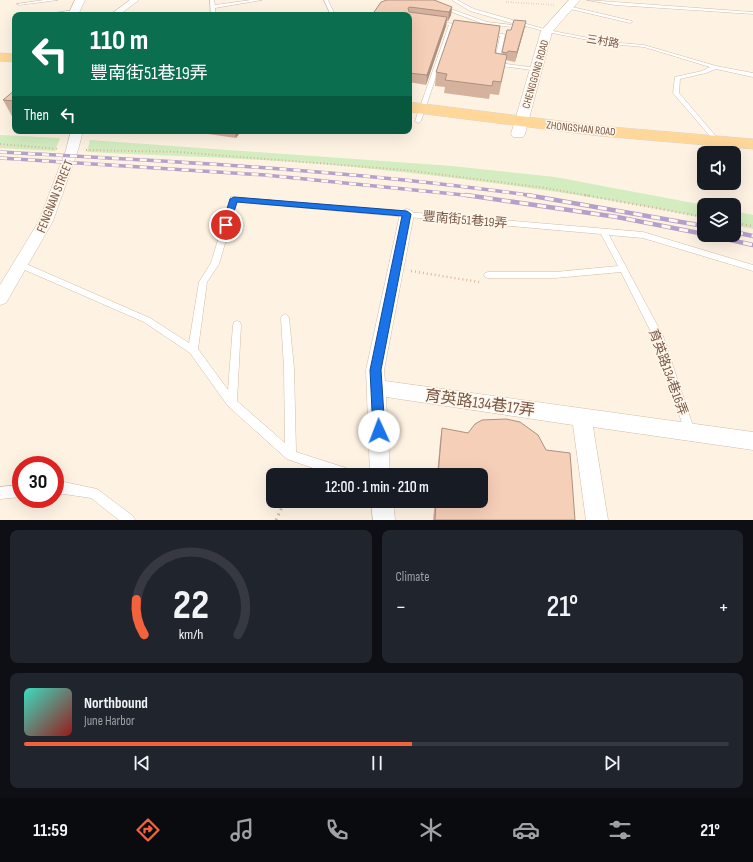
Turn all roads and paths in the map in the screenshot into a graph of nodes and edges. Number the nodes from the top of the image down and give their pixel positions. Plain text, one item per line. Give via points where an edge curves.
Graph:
1 (56, 0) edge
2 (80, 0) edge
3 (135, 0) edge
4 (212, 0) edge
5 (260, 0) edge
6 (326, 0) edge
7 (422, 0) edge
8 (454, 0) edge
9 (588, 0) edge
10 (506, 2) dead end
11 (19, 4) dead end
12 (571, 4) edge
13 (212, 7) junction
14 (74, 12) edge
15 (118, 12) edge
16 (213, 12) edge
17 (332, 12) edge
18 (753, 13) edge
19 (430, 21) edge
20 (630, 22) dead end
21 (450, 28) junction
22 (458, 29) edge
23 (547, 31) junction
24 (481, 32) edge
25 (0, 49) edge
26 (12, 50) edge
27 (0, 57) edge
28 (12, 58) edge
29 (715, 67) junction
30 (537, 70) junction
31 (753, 75) edge
32 (414, 114) edge
33 (519, 128) junction
34 (76, 134) edge
35 (717, 141) junction
36 (0, 144) edge
37 (753, 144) edge
38 (72, 150) junction
39 (697, 154) edge
40 (741, 158) edge
41 (753, 159) edge
42 (407, 214) junction
43 (697, 216) edge
44 (741, 224) edge
45 (753, 226) edge
46 (604, 232) junction
47 (21, 265) junction
48 (397, 268) junction
49 (753, 268) edge
50 (623, 269) junction
51 (488, 275) joint
52 (0, 299) edge
53 (285, 318) dead end
54 (237, 325) dead end
55 (193, 350) junction
56 (377, 388) junction
57 (232, 404) junction
58 (582, 417) junction
59 (691, 433) junction
60 (753, 441) edge
61 (291, 455) junction
62 (329, 468) edge
63 (380, 468) edge
64 (64, 488) edge
65 (12, 492) edge
66 (0, 493) edge
67 (282, 508) edge
68 (383, 508) edge
69 (125, 519) edge
70 (276, 520) edge
71 (384, 520) edge
72 (597, 520) edge

1 - 11 lane
2 - 14 street
3 - 15 street
4 - 13 lane
5 - 13 lane
6 - 17 lane
7 - 23 lane via 486,23
8 - 23 lane, 三村路 via 472,10
9 - 18 lane
10 - 12 path
12 - 20 lane
12 - 23 street, CHENGGONG ROAD
13 - 16 lane
19 - 21 lane via 452,24
21 - 22 lane
21 - 32 lane
23 - 29 lane, 三村路 via 609,44 644,46
23 - 30 street, CHENGGONG ROAD
24 - 30 lane via 503,35 496,64
25 - 26 main road
27 - 28 main road
29 - 31 lane, 三村路
29 - 35 lane via 678,78 676,93
30 - 33 street, CHENGGONG ROAD
32 - 33 main road, ZHONGSHAN ROAD
33 - 35 main road, ZHONGSHAN ROAD
33 - 39 main road, ZHONGSHAN ROAD via 600,146
34 - 38 street, FENGNAN STREET
35 - 37 main road, ZHONGSHAN ROAD
36 - 38 path
38 - 43 path via 178,152 405,170 546,188
38 - 47 street, FENGNAN STREET via 46,221
40 - 41 main road
42 - 46 lane, 豐南街51巷19弄
42 - 48 street
42 - 55 lane, 豐南街51巷19弄 via 234,199 215,264 203,282
44 - 45 path
46 - 49 lane, 豐南街51巷19弄 via 643,235
46 - 50 lane, 育英路134巷16弄
47 - 52 street, FENGNAN STREET
47 - 55 lane via 147,320
48 - 51 path via 484,283
48 - 56 street via 376,370
50 - 51 lane
50 - 59 lane, 育英路134巷16弄 via 658,336
53 - 61 lane
54 - 57 lane
55 - 57 lane
56 - 58 street, 育英路134巷17弄
56 - 63 street
57 - 61 lane
58 - 59 street, 育英路134巷16弄
58 - 72 street
59 - 60 street, 育英路134巷16弄
61 - 62 lane
64 - 69 lane via 93,493
65 - 66 lane
67 - 70 path
68 - 71 street

